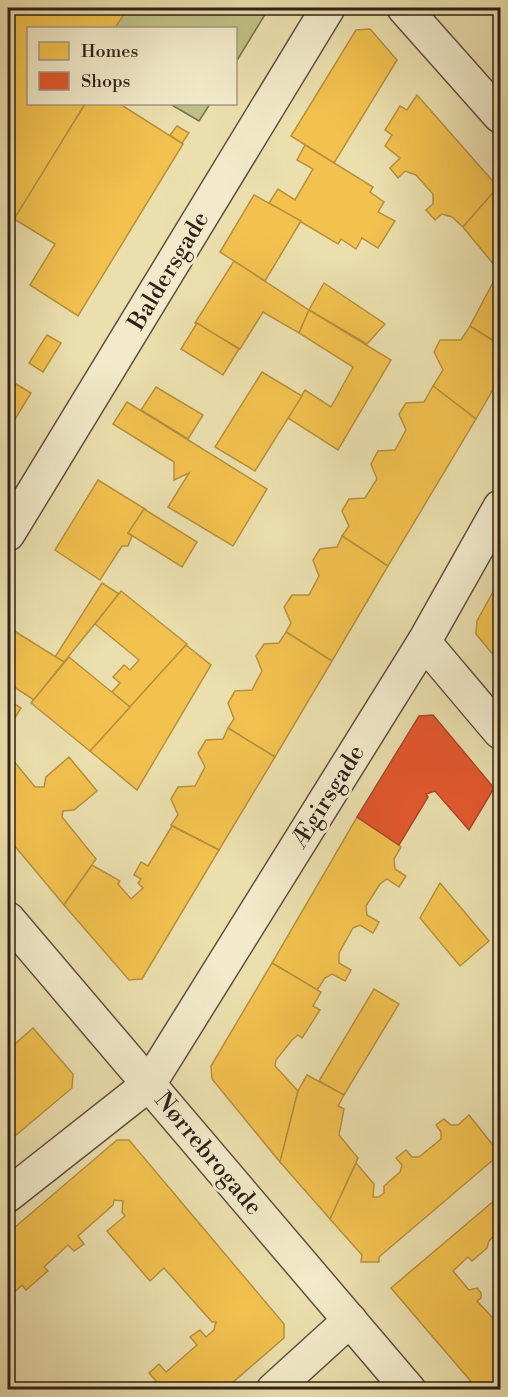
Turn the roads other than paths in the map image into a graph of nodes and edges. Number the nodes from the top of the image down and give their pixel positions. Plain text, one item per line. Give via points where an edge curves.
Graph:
1 (328, 8) edge
2 (404, 8) edge
3 (501, 116) edge
4 (501, 507) edge
5 (8, 534) edge
6 (424, 642) junction
7 (501, 732) edge
8 (8, 922) edge
9 (149, 1084) junction
10 (8, 1195) edge
11 (350, 1320) junction
12 (273, 1389) edge
13 (409, 1389) edge

1 - 5 street, Baldersgade
2 - 3 street
4 - 6 street, Ægirsgade
6 - 7 street
6 - 9 street, Ægirsgade
8 - 9 street, Nørrebrogade
9 - 10 street, Ægirsgade
9 - 11 street, Nørrebrogade
11 - 12 street
11 - 13 street, Nørrebrogade

